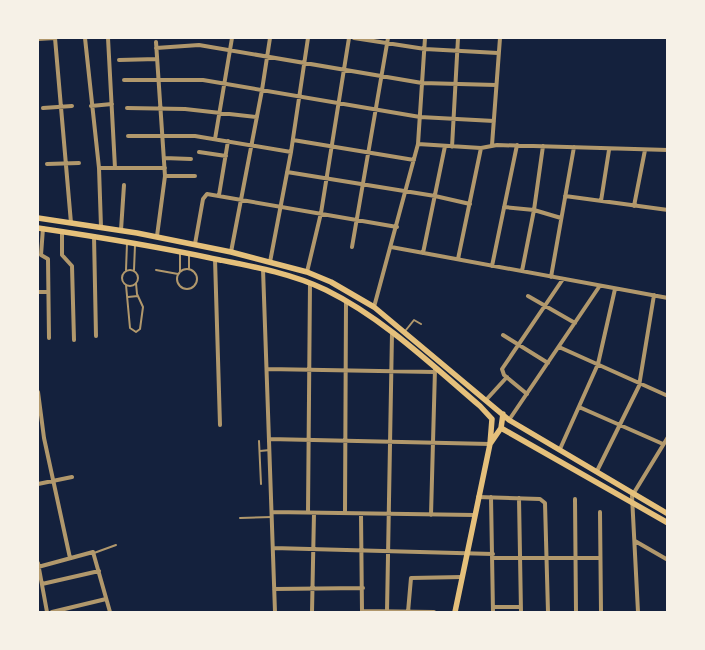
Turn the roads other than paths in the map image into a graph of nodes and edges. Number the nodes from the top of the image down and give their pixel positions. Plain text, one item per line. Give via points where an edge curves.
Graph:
1 (55, 38) edge
2 (85, 38) edge
3 (108, 38) edge
4 (232, 38) edge
5 (270, 38) edge
6 (308, 38) edge
7 (349, 38) edge
8 (354, 38) edge
9 (388, 38) edge
10 (425, 38) edge
11 (458, 38) edge
12 (500, 38) edge
13 (38, 39) edge
14 (156, 42) dead end
15 (387, 43) junction
16 (156, 48) junction
17 (424, 48) junction
18 (458, 51) junction
19 (230, 52) junction
20 (498, 53) junction
21 (267, 57) junction
22 (157, 59) junction
23 (119, 60) dead end
24 (305, 64) junction
25 (344, 70) junction
26 (382, 76) junction
27 (158, 79) junction
28 (124, 80) dead end
29 (422, 83) junction
30 (226, 84) junction
31 (456, 84) junction
32 (496, 85) junction
33 (262, 90) junction
34 (300, 96) junction
35 (338, 103) junction
36 (112, 104) junction
37 (61, 106) junction
38 (72, 106) dead end
39 (90, 106) junction
40 (43, 108) dead end
41 (127, 108) dead end
42 (160, 108) junction
43 (376, 109) junction
44 (221, 112) junction
45 (257, 117) junction
46 (420, 117) junction
47 (454, 119) junction
48 (494, 121) junction
49 (128, 136) dead end
50 (162, 136) junction
51 (215, 139) junction
52 (293, 140) junction
53 (228, 141) junction
54 (418, 144) junction
55 (252, 145) junction
56 (492, 145) junction
57 (517, 145) junction
58 (332, 146) junction
59 (445, 146) junction
60 (452, 146) junction
61 (543, 146) junction
62 (574, 147) junction
63 (481, 148) junction
64 (609, 150) junction
65 (645, 150) junction
66 (668, 150) edge
67 (199, 152) dead end
68 (292, 152) junction
69 (368, 152) junction
70 (226, 156) junction
71 (164, 158) junction
72 (191, 159) dead end
73 (414, 160) junction
74 (65, 163) junction
75 (79, 163) dead end
76 (46, 164) dead end
77 (99, 168) junction
78 (115, 168) junction
79 (165, 168) junction
80 (287, 172) junction
81 (165, 176) junction
82 (195, 176) dead end
83 (326, 180) junction
84 (124, 185) dead end
85 (362, 186) junction
86 (406, 191) junction
87 (219, 195) junction
88 (435, 196) junction
89 (565, 196) junction
90 (241, 200) junction
91 (601, 201) junction
92 (470, 204) junction
93 (281, 206) junction
94 (634, 206) junction
95 (504, 207) junction
96 (534, 210) junction
97 (668, 210) edge
98 (321, 213) junction
99 (38, 218) edge
100 (561, 218) junction
101 (356, 220) junction
102 (70, 223) junction
103 (101, 227) junction
104 (396, 227) junction
105 (40, 228) edge
106 (121, 230) junction
107 (62, 231) junction
108 (137, 233) junction
109 (94, 236) junction
110 (157, 236) junction
111 (128, 241) junction
112 (135, 242) junction
113 (195, 244) junction
114 (352, 247) dead end
115 (391, 247) junction
116 (181, 252) junction
117 (231, 252) junction
118 (190, 253) junction
119 (422, 253) junction
120 (215, 259) junction
121 (458, 260) junction
122 (270, 262) junction
123 (492, 266) junction
124 (189, 269) junction
125 (263, 269) junction
126 (126, 270) junction
127 (134, 270) junction
128 (156, 270) dead end
129 (522, 271) junction
130 (307, 272) junction
131 (179, 273) junction
132 (551, 277) junction
133 (563, 279) junction
134 (136, 283) junction
135 (310, 283) junction
136 (126, 285) junction
137 (599, 287) junction
138 (615, 289) junction
139 (38, 292) edge
140 (48, 292) junction
141 (654, 295) junction
142 (138, 296) junction
143 (528, 296) dead end
144 (127, 297) junction
145 (668, 298) edge
146 (346, 301) junction
147 (545, 306) junction
148 (374, 307) junction
149 (575, 323) junction
150 (422, 324) dead end
151 (404, 332) junction
152 (392, 333) junction
153 (503, 335) dead end
154 (96, 336) dead end
155 (49, 338) dead end
156 (74, 340) dead end
157 (519, 345) junction
158 (559, 347) junction
159 (434, 356) junction
160 (429, 362) junction
161 (548, 363) junction
162 (598, 364) junction
163 (267, 369) junction
164 (435, 369) junction
165 (309, 370) junction
166 (346, 370) junction
167 (390, 371) junction
168 (507, 377) junction
169 (640, 383) junction
170 (38, 392) edge
171 (527, 394) junction
172 (668, 396) edge
173 (486, 400) junction
174 (579, 407) junction
175 (503, 414) junction
176 (509, 420) junction
177 (220, 425) dead end
178 (619, 425) junction
179 (501, 428) junction
180 (43, 431) junction
181 (38, 432) edge
182 (668, 437) edge
183 (259, 440) dead end
184 (269, 440) junction
185 (308, 440) junction
186 (345, 441) junction
187 (390, 442) junction
188 (432, 443) junction
189 (490, 444) junction
190 (663, 444) junction
191 (560, 449) junction
192 (270, 450) junction
193 (260, 451) junction
194 (597, 471) junction
195 (72, 477) dead end
196 (53, 481) junction
197 (38, 484) edge
198 (261, 484) dead end
199 (633, 493) junction
200 (478, 497) junction
201 (491, 497) junction
202 (519, 498) junction
203 (575, 499) dead end
204 (634, 503) junction
205 (600, 512) dead end
206 (308, 513) junction
207 (314, 513) junction
208 (345, 513) junction
209 (361, 514) junction
210 (389, 514) junction
211 (431, 514) junction
212 (668, 514) edge
213 (272, 515) junction
214 (474, 515) junction
215 (240, 518) dead end
216 (668, 523) edge
217 (635, 541) junction
218 (116, 545) dead end
219 (273, 548) junction
220 (312, 549) junction
221 (362, 550) junction
222 (388, 551) junction
223 (94, 553) junction
224 (467, 553) junction
225 (493, 556) junction
226 (70, 558) junction
227 (520, 558) junction
228 (547, 558) junction
229 (576, 558) junction
230 (600, 558) junction
231 (668, 560) edge
232 (38, 566) edge
233 (99, 571) junction
234 (462, 577) junction
235 (42, 584) junction
236 (363, 588) junction
237 (274, 589) junction
238 (312, 589) junction
239 (43, 593) junction
240 (38, 594) edge
241 (106, 599) junction
242 (521, 607) junction
243 (493, 610) edge
244 (47, 612) edge
245 (52, 612) edge
246 (110, 612) edge
247 (275, 612) edge
248 (312, 612) edge
249 (362, 612) edge
250 (387, 612) edge
251 (408, 612) edge
252 (434, 612) edge
253 (455, 612) edge
254 (521, 612) edge
255 (548, 612) edge
256 (576, 612) edge
257 (601, 612) edge
258 (638, 612) edge

1 - 13 street
1 - 37 street
2 - 39 street
3 - 36 street
4 - 19 street
5 - 21 street
6 - 24 street
7 - 25 street
8 - 15 street
9 - 15 street
10 - 17 street
11 - 18 street
12 - 20 street
14 - 16 street
15 - 17 street
15 - 26 street
16 - 19 street via 199,45
16 - 22 street
17 - 18 street
17 - 29 street
18 - 20 street
18 - 31 street
19 - 21 street
19 - 30 street
20 - 32 street
21 - 24 street
21 - 33 street
22 - 23 street
22 - 27 street
24 - 25 street
24 - 34 street
25 - 26 street
25 - 35 street
26 - 29 street
26 - 43 street
27 - 28 street
27 - 30 street
27 - 42 street
29 - 31 street
29 - 46 street
30 - 33 street
30 - 44 street
31 - 32 street
31 - 47 street
32 - 48 street
33 - 34 street
33 - 45 street
34 - 35 street
34 - 52 street
35 - 43 street
35 - 58 street
36 - 39 street
36 - 78 street
37 - 38 street
37 - 40 street
37 - 74 street
39 - 77 street
41 - 42 street
42 - 44 street
42 - 50 street
43 - 46 street
43 - 69 street
44 - 45 street
44 - 51 street
45 - 55 street
46 - 47 street
46 - 54 street
47 - 48 street
47 - 60 street
48 - 56 street
49 - 50 street
50 - 51 street
50 - 71 street
51 - 53 street
52 - 58 street
52 - 68 street
53 - 55 street
53 - 70 street
54 - 59 street
54 - 73 street
55 - 68 street
55 - 90 street
56 - 57 street
56 - 63 street
57 - 61 street
57 - 95 street
58 - 69 street
58 - 83 street
59 - 60 street
59 - 88 street
60 - 63 street
61 - 62 street
61 - 96 street
62 - 64 street
62 - 89 street
63 - 92 street
64 - 65 street
64 - 91 street
65 - 66 street
65 - 94 street
67 - 70 street
68 - 80 street
69 - 73 street
69 - 85 street
70 - 87 street
71 - 72 street
71 - 79 street
73 - 86 street
74 - 75 street
74 - 76 street
74 - 102 street
77 - 78 street
77 - 103 street
78 - 79 street
79 - 81 street
80 - 83 street
80 - 93 street
81 - 82 street
81 - 110 street
83 - 85 street
83 - 98 street
84 - 106 street
85 - 86 street
85 - 101 street
86 - 88 street
86 - 104 street
87 - 90 street
87 - 113 street via 204,196
88 - 92 street
88 - 119 street
89 - 91 street
89 - 100 street
90 - 93 street
90 - 117 street
91 - 94 street
92 - 121 street
93 - 98 street
93 - 122 street
94 - 97 street
95 - 96 street
95 - 123 street
96 - 100 street
96 - 129 street
98 - 101 street
98 - 130 street
99 - 102 main road
100 - 132 street
101 - 104 street
101 - 114 street
102 - 103 main road
103 - 106 main road
104 - 115 street
105 - 107 main road
105 - 140 street via 41,255 48,259
106 - 108 main road
107 - 109 main road
107 - 156 street via 62,255 72,266
108 - 110 main road
108 - 112 main road
109 - 111 main road
109 - 154 street
110 - 113 main road
111 - 112 main road
111 - 126 lane
112 - 116 main road
112 - 127 lane
113 - 117 main road
115 - 119 street
115 - 148 street
116 - 118 main road
116 - 131 lane
117 - 122 main road
118 - 120 main road
118 - 124 lane
119 - 121 street
120 - 125 main road
120 - 177 street
121 - 123 street
122 - 130 main road
123 - 129 street
124 - 131 lane
124 - 131 lane via 197,277 192,288 180,286 177,280
125 - 135 main road
125 - 163 street
126 - 127 lane
126 - 136 lane via 122,276
127 - 134 lane via 138,276
128 - 131 lane
129 - 132 street
130 - 148 main road
132 - 133 street
133 - 137 street
133 - 147 street
134 - 136 lane
134 - 142 lane
135 - 146 main road
135 - 165 street
136 - 144 lane
137 - 138 street
137 - 149 street
138 - 141 street
138 - 162 street
139 - 140 street
140 - 155 street
141 - 145 street
141 - 169 street
142 - 144 lane
142 - 144 lane via 143,309 140,329 136,332 130,328
143 - 147 street
146 - 152 main road
146 - 166 street
147 - 149 street
147 - 157 street
148 - 151 main road
149 - 158 street
150 - 151 lane via 414,320
151 - 159 main road
152 - 160 main road
152 - 167 street
153 - 157 street
157 - 161 street
157 - 168 street via 502,369
158 - 161 street
158 - 162 street
159 - 160 main road
159 - 173 main road
160 - 164 main road
161 - 171 street
162 - 169 street
162 - 174 street
163 - 165 street
163 - 184 street
164 - 167 street
164 - 188 street
164 - 189 main road via 489,414 492,424
165 - 166 street
165 - 185 street
166 - 167 street
166 - 186 street
167 - 187 street
168 - 171 street
168 - 173 street
169 - 172 street
169 - 178 street
170 - 180 street
171 - 176 street
173 - 175 main road
174 - 178 street
174 - 191 street
175 - 176 main road
175 - 179 main road
176 - 191 main road
178 - 190 street
178 - 194 street
179 - 189 main road
179 - 204 main road
180 - 181 street
180 - 196 street
182 - 190 street
183 - 193 lane
184 - 185 street
184 - 192 street
185 - 186 street
185 - 206 street
186 - 187 street
186 - 208 street
187 - 188 street
187 - 210 street
188 - 189 street
188 - 211 street
189 - 200 main road
190 - 199 street
191 - 194 main road
192 - 193 lane
192 - 213 street
193 - 198 lane
194 - 199 main road
195 - 196 street
196 - 197 street
196 - 226 street
199 - 204 street
199 - 212 main road
200 - 201 street
200 - 214 main road
201 - 202 street
201 - 225 street
202 - 227 street
202 - 228 street via 545,502
203 - 229 street
204 - 216 main road
204 - 217 street
205 - 230 street
206 - 207 street
206 - 213 street
207 - 208 street
207 - 220 street
208 - 209 street
209 - 210 street
209 - 221 street
210 - 211 street
210 - 222 street
211 - 214 street
213 - 215 lane
213 - 219 street
214 - 224 main road
217 - 231 street
217 - 258 street
218 - 223 lane
219 - 220 street
219 - 237 street
220 - 221 street
220 - 238 street
221 - 222 street
221 - 236 street
222 - 224 street
222 - 250 street
223 - 226 street
223 - 233 street
224 - 225 street
224 - 234 main road
225 - 227 street
225 - 243 street
226 - 232 street
227 - 228 street
227 - 242 street
228 - 229 street
228 - 255 street
229 - 230 street
229 - 256 street
230 - 257 street
232 - 235 street
233 - 235 street
233 - 241 street
234 - 251 street via 411,578
234 - 253 main road
235 - 239 street
236 - 238 street
236 - 249 street
237 - 238 street
237 - 247 street
238 - 248 street
239 - 240 street
239 - 244 street
241 - 245 street
241 - 246 street
242 - 243 street
242 - 254 street
249 - 250 street
250 - 251 street
251 - 252 street

